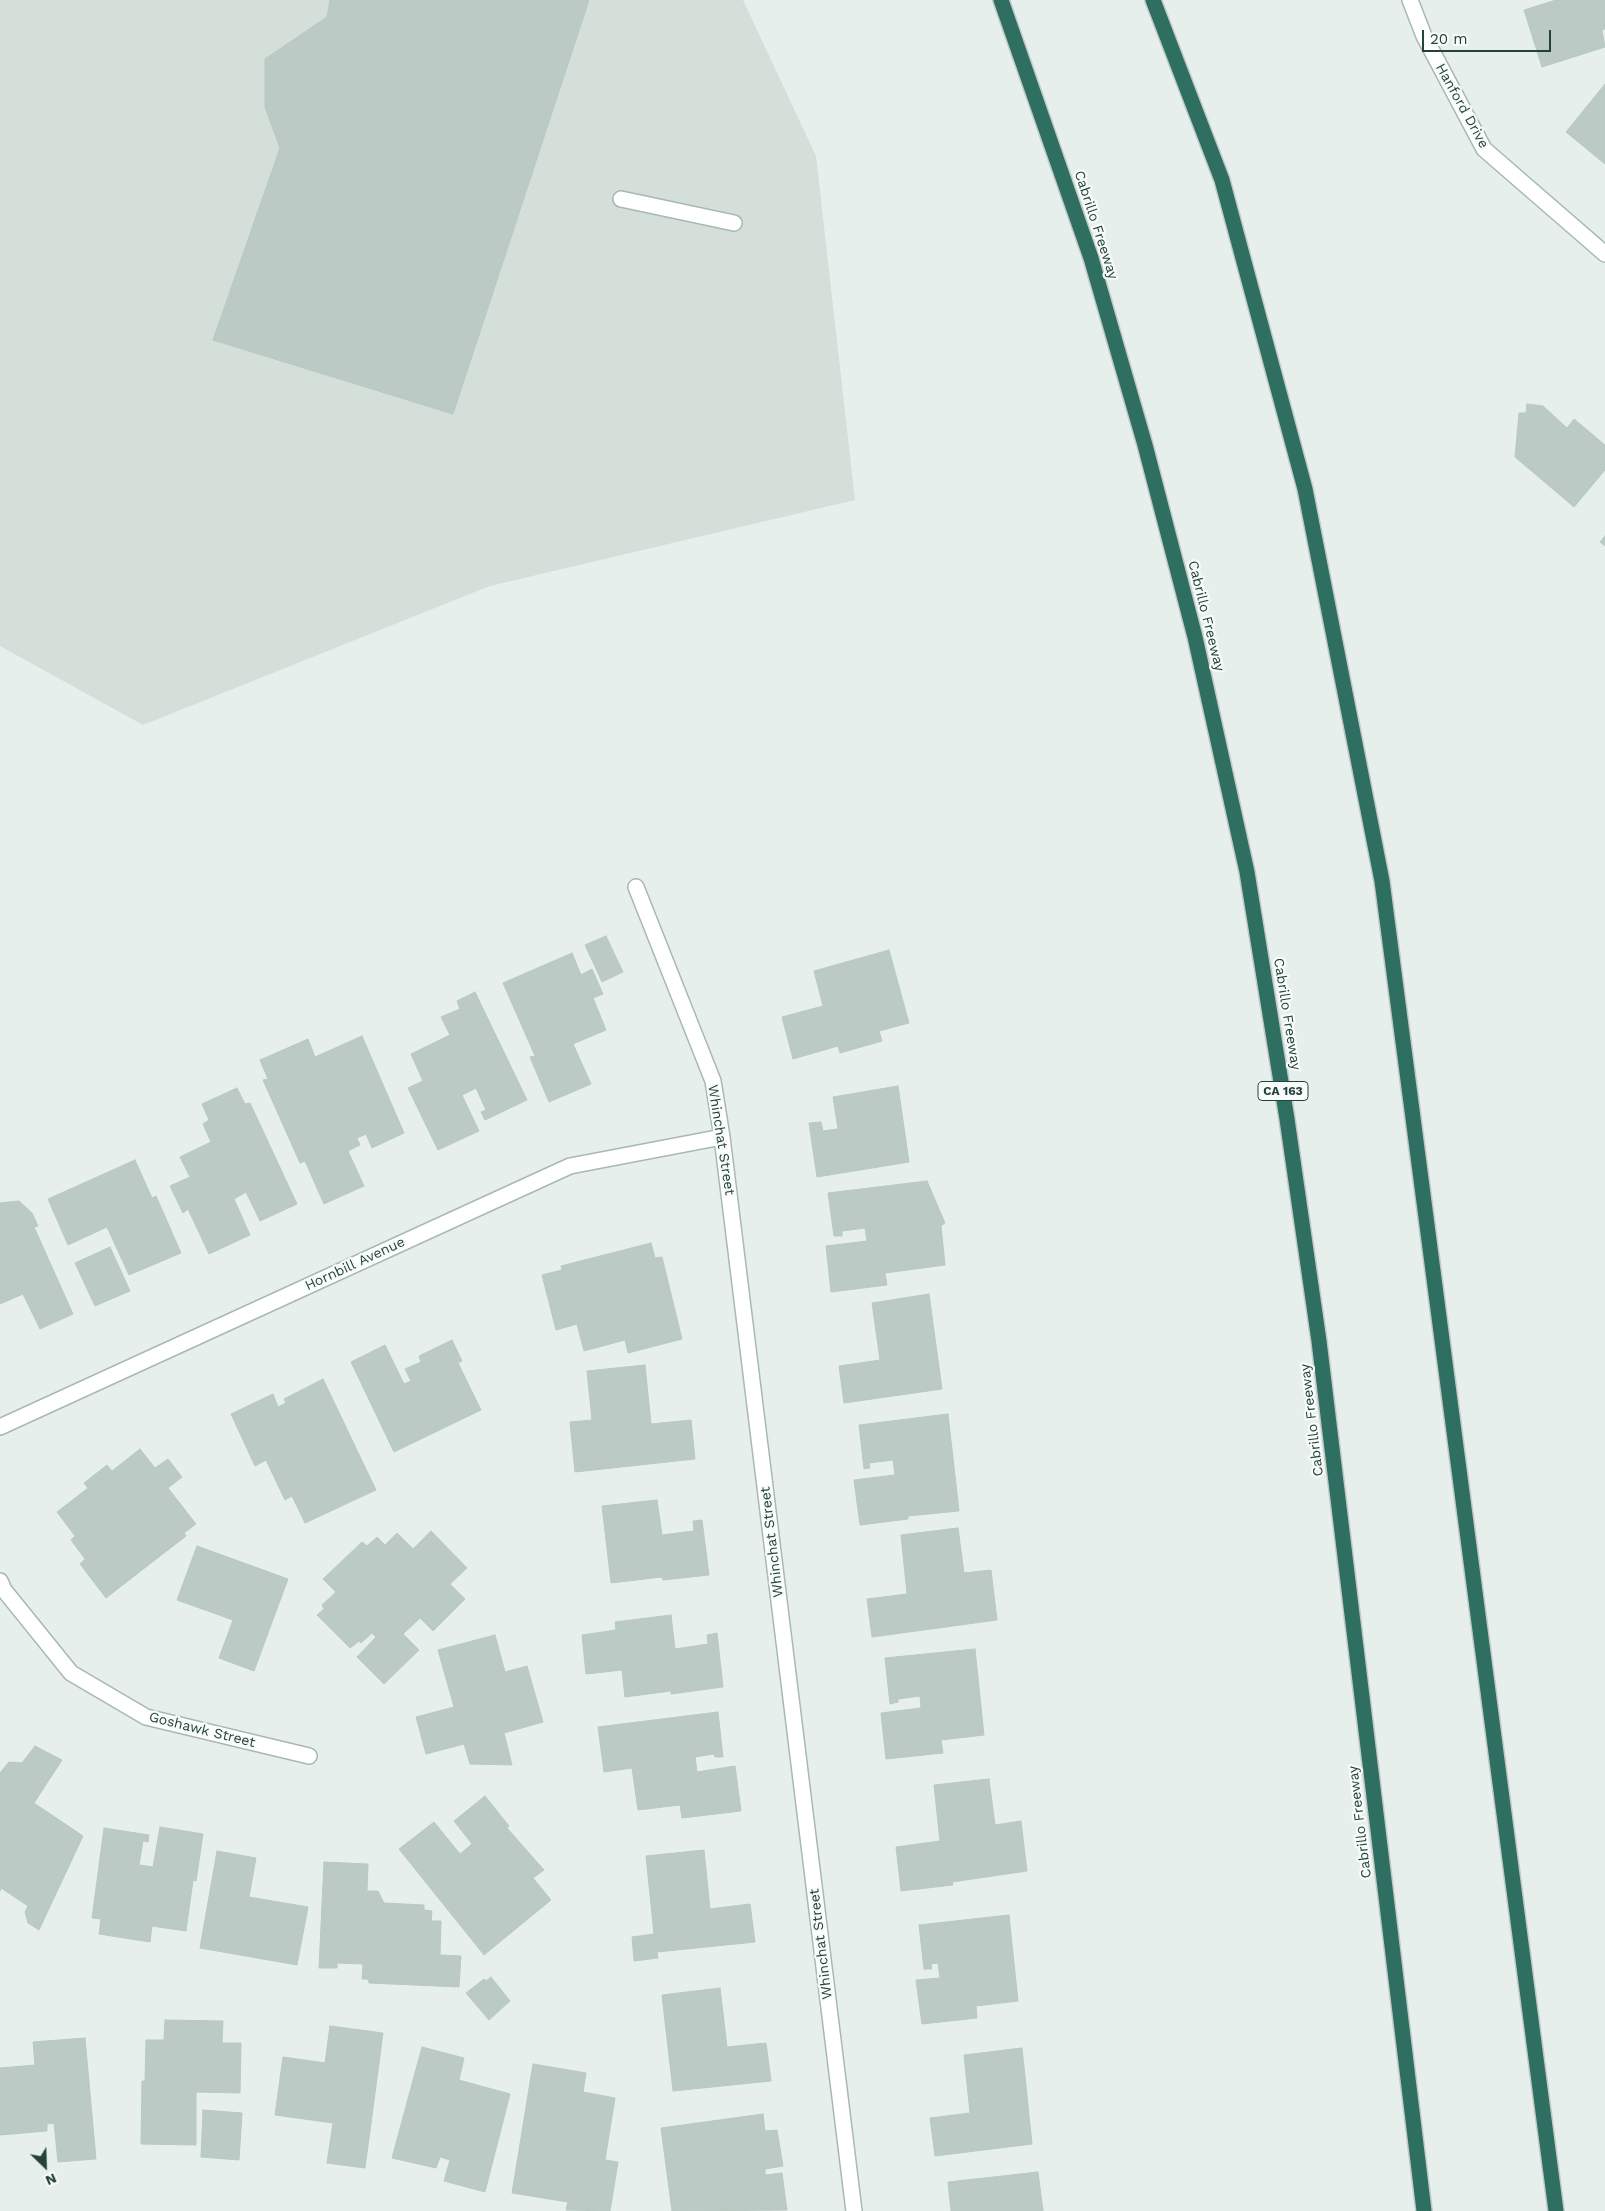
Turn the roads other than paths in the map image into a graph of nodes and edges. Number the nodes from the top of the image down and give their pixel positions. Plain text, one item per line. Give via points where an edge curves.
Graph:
1 (1001, 0) edge
2 (1153, 0) edge
3 (1410, 0) edge
4 (621, 199) dead end
5 (734, 223) dead end
6 (1605, 254) edge
7 (636, 887) dead end
8 (722, 1137) junction
9 (0, 1427) edge
10 (0, 1581) edge
11 (309, 1756) dead end
12 (854, 2211) edge
13 (1424, 2211) edge
14 (1556, 2211) edge

1 - 13 highway, Cabrillo Freeway / CA 163 via 1091,258 1145,445 1195,637 1247,872 1287,1119 1318,1341
2 - 14 highway via 1222,180 1306,489 1382,881
3 - 6 street, Hanford Drive via 1424,36 1484,149
4 - 5 street
7 - 8 street, Whinchat Street via 713,1081
8 - 9 street, Hornbill Avenue via 570,1166
8 - 12 street, Whinchat Street
10 - 11 street, Goshawk Street via 71,1673 146,1717

